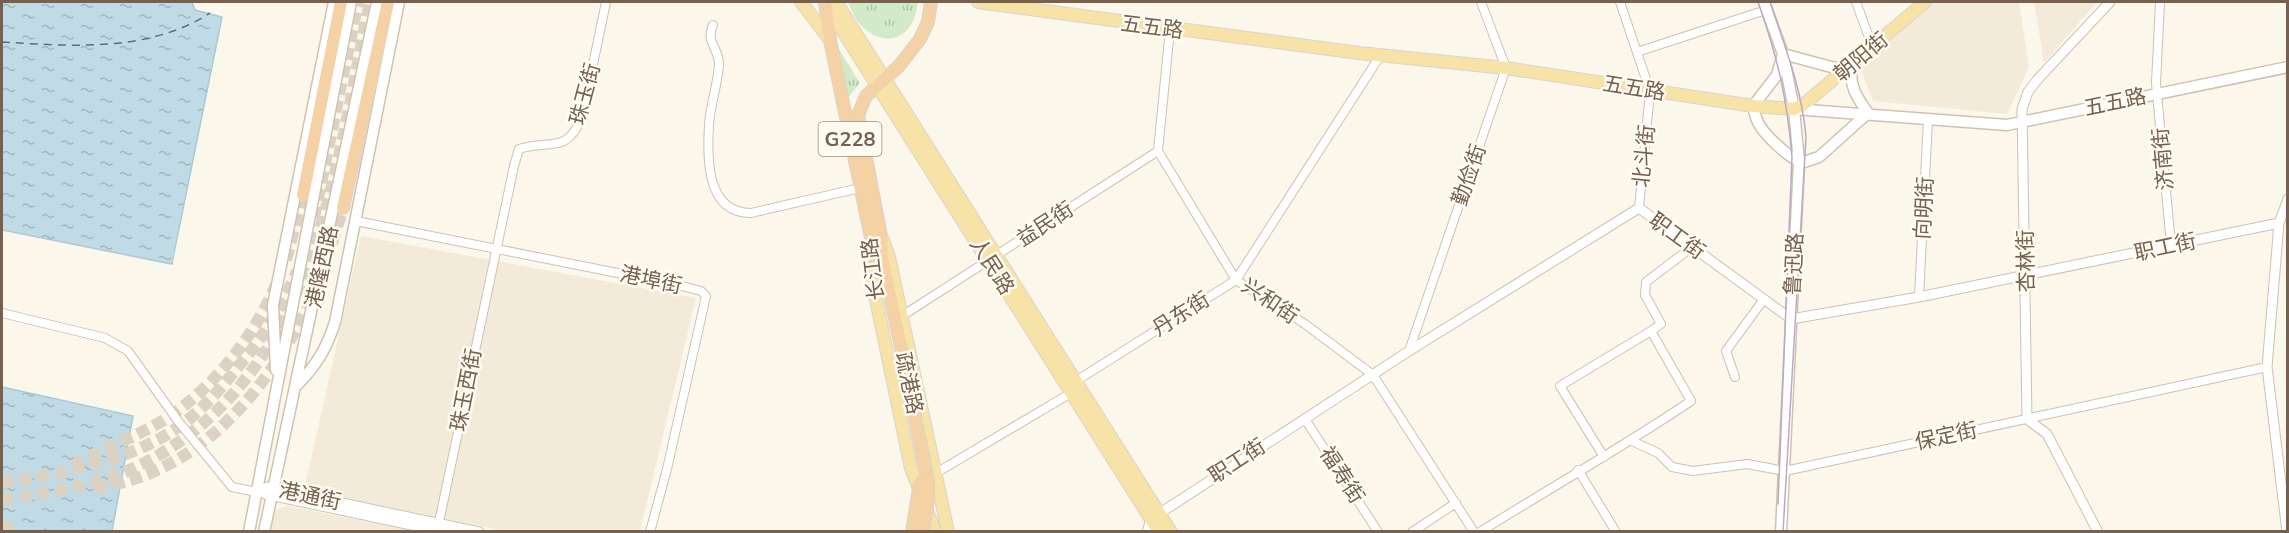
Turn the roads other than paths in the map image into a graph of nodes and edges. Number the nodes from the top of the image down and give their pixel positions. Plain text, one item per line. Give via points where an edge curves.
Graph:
1 (334, 2) edge
2 (342, 2) edge
3 (351, 2) edge
4 (377, 2) edge
5 (388, 2) edge
6 (399, 2) edge
7 (606, 2) edge
8 (801, 2) edge
9 (827, 2) edge
10 (978, 2) edge
11 (1481, 2) edge
12 (1620, 2) edge
13 (1856, 2) edge
14 (1925, 2) edge
15 (2110, 2) edge
16 (2160, 2) edge
17 (933, 3) edge
18 (1765, 6) edge
19 (1910, 7) edge
20 (713, 25) dead end
21 (1170, 29) junction
22 (830, 40) junction
23 (1874, 48) junction
24 (1637, 52) junction
25 (1783, 54) junction
26 (1380, 56) junction
27 (1852, 64) junction
28 (899, 66) junction
29 (2288, 67) edge
30 (1506, 69) junction
31 (881, 82) junction
32 (1650, 91) junction
33 (2157, 94) junction
34 (891, 99) junction
35 (1753, 106) junction
36 (1794, 109) junction
37 (1868, 113) junction
38 (1928, 119) junction
39 (2022, 122) junction
40 (1158, 152) junction
41 (1799, 162) junction
42 (860, 188) junction
43 (303, 195) tunnel mouth
44 (2288, 199) edge
45 (343, 208) tunnel mouth
46 (1639, 208) junction
47 (356, 221) junction
48 (2279, 224) junction
49 (876, 236) junction
50 (2171, 245) junction
51 (1692, 247) junction
52 (495, 249) junction
53 (992, 257) junction
54 (2026, 275) junction
55 (1236, 280) junction
56 (1919, 297) junction
57 (1764, 299) junction
58 (2, 313) edge
59 (902, 316) junction
60 (1791, 319) junction
61 (1651, 331) junction
62 (898, 348) junction
63 (1409, 351) junction
64 (2266, 367) junction
65 (1373, 375) junction
66 (1735, 377) dead end
67 (278, 380) junction
68 (297, 386) junction
69 (1074, 387) junction
70 (2027, 418) junction
71 (1305, 419) junction
72 (1632, 441) junction
73 (1604, 457) junction
74 (1578, 470) junction
75 (1785, 471) junction
76 (936, 474) junction
77 (257, 492) junction
78 (272, 492) junction
79 (1456, 503) junction
80 (923, 506) junction
81 (1155, 516) junction
82 (440, 529) edge
83 (249, 531) edge
84 (264, 531) edge
85 (479, 531) edge
86 (650, 531) edge
87 (912, 531) edge
88 (925, 531) edge
89 (935, 531) edge
90 (948, 531) edge
91 (1147, 531) edge
92 (1159, 531) edge
93 (1171, 531) edge
94 (1378, 531) edge
95 (1412, 531) edge
96 (1474, 531) edge
97 (1480, 531) edge
98 (1616, 531) edge
99 (1781, 531) edge
100 (2098, 531) edge
101 (2287, 531) edge

1 - 67 main road via 273,305
2 - 43 highway
3 - 67 main road, 港隆西路
4 - 68 main road, 港隆西路
5 - 45 highway
6 - 47 main road
7 - 52 street, 珠玉街 via 576,132 552,147 534,144 519,149
8 - 22 main road
9 - 22 highway, 长江路 / G228
9 - 31 main road, 人民路
10 - 21 main road, 五五路
11 - 30 street
12 - 24 street, 北斗街
13 - 23 street
14 - 19 main road, 朝阳街
15 - 39 street, 杏林街 via 2028,92
16 - 33 street, 济南街
17 - 28 highway, G228 via 920,39
18 - 24 street
18 - 25 main road, 鲁迅路
19 - 23 main road, 朝阳街
20 - 42 street via 710,42 719,63 709,124 711,176 714,190 729,209 751,213
21 - 26 main road, 五五路
21 - 40 street
22 - 42 highway, 长江路 / G228
23 - 27 main road, 朝阳街
24 - 32 street, 北斗街
25 - 27 main road via 1835,68
25 - 35 main road via 1777,75
25 - 36 main road, 鲁迅路
26 - 30 main road, 五五路
26 - 55 street, 丹东街
27 - 36 main road, 朝阳街
27 - 37 main road via 1851,84
28 - 31 highway, G228
28 - 34 main road
29 - 33 main road, 五五路
30 - 32 main road, 五五路
30 - 63 street, 勤俭街
31 - 34 main road, 人民路
31 - 49 highway, 长江路 / G228 via 861,104 858,127
32 - 35 main road, 五五路
32 - 46 street, 北斗街
33 - 39 main road, 五五路
33 - 50 street, 济南街
34 - 53 main road, 人民路
35 - 36 main road, 五五路
35 - 41 main road via 1764,132
36 - 37 main road, 五五路
36 - 41 main road, 鲁迅路
37 - 38 main road, 五五路
37 - 41 main road via 1819,157
38 - 39 main road, 五五路 via 2007,125
38 - 56 street, 向明街
39 - 54 street, 杏林街
40 - 53 street, 益民街
40 - 55 street, 兴和街
41 - 60 main road, 鲁迅路
42 - 49 highway, 长江路 / G228
44 - 48 street
46 - 51 street, 职工街
46 - 63 street, 职工街
47 - 52 street, 港埠街
47 - 68 main road via 328,346
48 - 50 street, 职工街
48 - 64 street
49 - 59 main road via 889,257
49 - 62 highway, 疏港路 / G228
49 - 80 main road, 长江路 via 868,261 911,468
50 - 54 street, 职工街
51 - 57 street, 职工街
51 - 61 street via 1647,282 1645,295 1661,324
52 - 82 street, 珠玉西街
52 - 86 street, 港埠街 via 678,285 706,296
53 - 59 street, 益民街
53 - 69 main road, 人民路
54 - 56 street, 职工街
54 - 70 street, 杏林街
55 - 65 street, 兴和街 via 1305,324
55 - 69 street, 丹东街
56 - 60 street, 职工街
57 - 60 street, 职工街
57 - 66 street via 1726,351
58 - 77 street via 105,338 128,351 178,422 232,487
59 - 76 main road
60 - 75 main road, 鲁迅路
61 - 72 street via 1691,400
61 - 73 street via 1560,386
62 - 87 highway, 疏港路 / G228, bridge via 921,481
62 - 88 highway, 疏港路 / G228, bridge via 928,481
63 - 65 street, 职工街
64 - 70 street, 保定街
64 - 101 street
65 - 71 street, 职工街
65 - 79 street, 兴和街
67 - 77 main road, 港隆西路
68 - 78 main road, 港隆西路
69 - 76 street, 丹东街
69 - 81 main road, 人民路
70 - 75 street, 保定街
70 - 100 street via 2047,434
71 - 81 street, 职工街
71 - 94 street, 福寿街
72 - 73 street
72 - 75 street, 保定街 via 1658,453 1672,467 1693,471 1747,464
73 - 74 street
74 - 97 street
74 - 98 street
75 - 99 main road, 鲁迅路
76 - 90 main road
77 - 78 street, 港通街
77 - 83 main road, 港隆西路
78 - 82 street, 港通街
78 - 84 main road, 港隆西路
79 - 95 street
79 - 96 street, 兴和街
80 - 88 main road
80 - 89 main road, 长江路
81 - 91 street
81 - 92 main road, 人民路
81 - 93 main road, 人民路
82 - 85 street, 港通街

